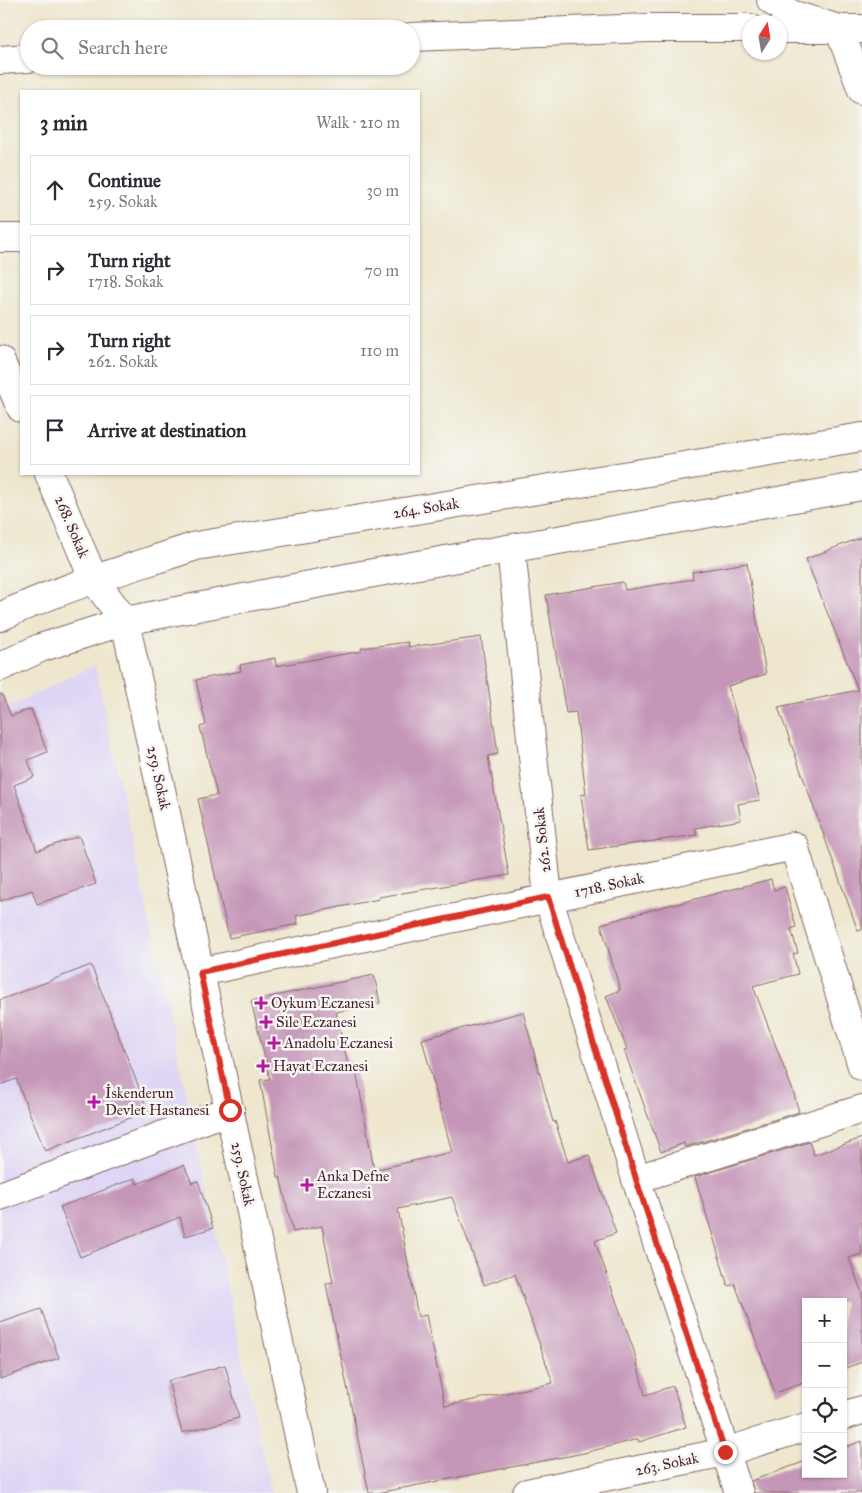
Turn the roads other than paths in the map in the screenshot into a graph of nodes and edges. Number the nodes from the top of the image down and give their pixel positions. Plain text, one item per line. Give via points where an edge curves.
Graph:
1 (772, 0) edge
2 (742, 28) edge
3 (787, 29) edge
4 (851, 29) edge
5 (420, 37) edge
6 (20, 59) edge
7 (0, 60) edge
8 (862, 90) edge
9 (0, 238) edge
10 (20, 238) edge
11 (0, 360) edge
12 (20, 406) edge
13 (862, 437) edge
14 (49, 475) edge
15 (862, 486) edge
16 (511, 549) junction
17 (94, 580) junction
18 (0, 617) edge
19 (125, 621) junction
20 (0, 667) edge
21 (548, 897) junction
22 (200, 972) junction
23 (862, 1066) edge
24 (230, 1110) junction
25 (862, 1110) edge
26 (636, 1179) junction
27 (0, 1196) edge
28 (862, 1410) edge
29 (847, 1415) edge
30 (802, 1428) edge
31 (725, 1452) junction
32 (311, 1493) edge
33 (526, 1493) edge
34 (739, 1493) edge

1 - 4 street via 791,14
2 - 5 street via 648,28
3 - 4 street
4 - 8 street
6 - 7 street
9 - 10 street
11 - 12 street
13 - 17 street, 264. Sokak via 196,546
14 - 17 street, 268. Sokak
15 - 16 street
16 - 19 street
16 - 21 street, 262. Sokak
17 - 18 street, 264. Sokak
17 - 19 street, 268. Sokak
19 - 20 street via 40,648
19 - 22 street, 259. Sokak
21 - 22 street, 1718. Sokak
21 - 23 street, 1718. Sokak via 794,846
21 - 26 street, 262. Sokak
22 - 24 street, 259. Sokak
24 - 27 street
24 - 32 street, 259. Sokak
25 - 26 street
26 - 31 street, 262. Sokak
28 - 29 street
30 - 31 street, 263. Sokak
31 - 33 street, 263. Sokak
31 - 34 street, 262. Sokak

